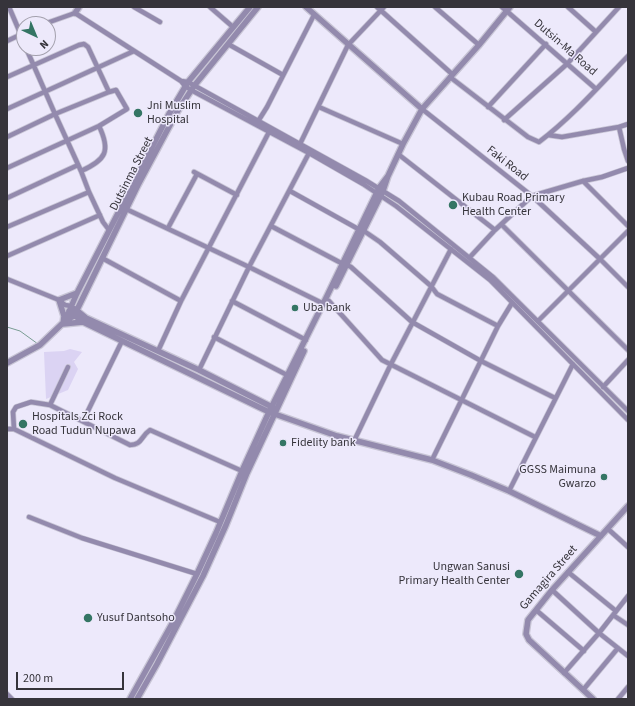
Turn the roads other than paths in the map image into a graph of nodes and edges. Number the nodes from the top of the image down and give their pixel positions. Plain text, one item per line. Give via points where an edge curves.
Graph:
1 (79, 7) edge
2 (134, 7) edge
3 (210, 7) edge
4 (250, 7) edge
5 (258, 7) edge
6 (306, 7) edge
7 (435, 7) edge
8 (568, 7) edge
9 (619, 7) edge
10 (9, 8) edge
11 (381, 8) edge
12 (506, 8) edge
13 (75, 13) junction
14 (314, 15) junction
15 (56, 20) edge
16 (16, 21) edge
17 (160, 22) dead end
18 (233, 26) junction
19 (596, 32) junction
20 (16, 36) edge
21 (7, 41) edge
22 (228, 44) junction
23 (546, 44) junction
24 (348, 45) junction
25 (479, 45) junction
26 (134, 51) junction
27 (30, 56) edge
28 (628, 56) edge
29 (567, 64) junction
30 (34, 65) junction
31 (98, 67) junction
32 (283, 75) junction
33 (451, 76) junction
34 (7, 77) edge
35 (189, 86) junction
36 (596, 89) junction
37 (45, 92) junction
38 (109, 92) junction
39 (318, 107) junction
40 (488, 107) junction
41 (422, 109) junction
42 (7, 110) edge
43 (55, 114) junction
44 (504, 120) junction
45 (257, 123) junction
46 (628, 124) edge
47 (99, 126) junction
48 (619, 127) junction
49 (269, 132) junction
50 (548, 135) junction
51 (7, 138) edge
52 (67, 141) junction
53 (300, 144) junction
54 (403, 144) junction
55 (309, 153) junction
56 (398, 154) junction
57 (628, 161) edge
58 (78, 165) junction
59 (7, 168) edge
60 (628, 168) edge
61 (81, 171) junction
62 (583, 181) junction
63 (290, 191) junction
64 (89, 192) junction
65 (380, 192) junction
66 (237, 195) junction
67 (532, 196) junction
68 (7, 198) edge
69 (126, 208) junction
70 (100, 215) junction
71 (502, 225) junction
72 (271, 226) junction
73 (628, 226) edge
74 (7, 227) edge
75 (168, 228) junction
76 (110, 230) junction
77 (362, 230) junction
78 (495, 230) junction
79 (628, 231) edge
80 (209, 248) junction
81 (451, 249) junction
82 (7, 256) edge
83 (470, 257) junction
84 (102, 258) junction
85 (600, 259) junction
86 (345, 264) junction
87 (249, 267) junction
88 (7, 279) edge
89 (431, 286) junction
90 (628, 287) edge
91 (570, 291) junction
92 (77, 293) junction
93 (58, 300) junction
94 (181, 301) junction
95 (232, 301) junction
96 (326, 302) junction
97 (80, 303) junction
98 (512, 303) junction
99 (70, 308) junction
100 (75, 313) junction
101 (85, 320) junction
102 (65, 322) junction
103 (412, 322) junction
104 (538, 322) junction
105 (498, 326) junction
106 (214, 337) junction
107 (306, 340) junction
108 (553, 340) junction
109 (122, 341) junction
110 (628, 350) edge
111 (158, 351) junction
112 (628, 360) edge
113 (481, 361) junction
114 (7, 363) edge
115 (391, 364) junction
116 (573, 364) junction
117 (68, 367) dead end
118 (199, 370) junction
119 (287, 375) junction
120 (603, 387) junction
121 (555, 398) junction
122 (462, 401) junction
123 (50, 405) junction
124 (273, 410) junction
125 (628, 411) edge
126 (628, 420) edge
127 (83, 421) junction
128 (7, 429) edge
129 (14, 429) junction
130 (535, 438) junction
131 (354, 441) junction
132 (432, 460) junction
133 (242, 471) junction
134 (509, 490) junction
135 (627, 510) edge
136 (29, 517) dead end
137 (220, 522) junction
138 (608, 529) junction
139 (601, 536) junction
140 (628, 547) edge
141 (568, 572) junction
142 (197, 574) junction
143 (552, 590) junction
144 (628, 596) edge
145 (536, 610) junction
146 (614, 613) junction
147 (628, 625) edge
148 (599, 633) junction
149 (618, 648) junction
150 (584, 651) junction
151 (628, 656) edge
152 (564, 673) junction
153 (628, 687) edge
154 (582, 690) junction
155 (7, 694) edge
156 (12, 699) edge
157 (130, 699) edge
158 (137, 699) edge
159 (593, 699) edge
160 (618, 699) edge

1 - 13 street
2 - 17 street
3 - 18 street
4 - 18 street, Dutsinma Street
5 - 22 street, Dutsinma Street
6 - 14 street
7 - 25 street
8 - 19 street
9 - 19 street
10 - 16 street
11 - 24 street
11 - 33 street
12 - 23 street, Dutsin-Ma Road
12 - 25 street
13 - 15 street
13 - 26 street
14 - 24 street
14 - 32 street
18 - 35 street, Dutsinma Street
19 - 29 street
20 - 21 street
22 - 32 street
22 - 35 street, Dutsinma Street
23 - 29 street, Dutsin-Ma Road
23 - 40 street
24 - 39 street
24 - 41 street
25 - 33 street
26 - 31 street
26 - 35 street
27 - 30 street
28 - 36 street
29 - 36 street, Dutsin-Ma Road
29 - 44 street
30 - 31 street via 84,44
30 - 34 street
30 - 37 street
31 - 37 street
31 - 38 street
32 - 45 street
33 - 40 street
33 - 41 street
35 - 45 street
35 - 69 street, Dutsinma Street
35 - 76 street, Dutsinma Street via 169,114
36 - 50 street
37 - 42 street
37 - 43 street
38 - 43 street
38 - 47 street via 116,90 127,109
39 - 53 street
39 - 54 street
40 - 44 street
41 - 54 street
41 - 67 street, Faki Road
43 - 51 street
43 - 52 street
44 - 50 street via 539,142
45 - 49 street
45 - 53 street
46 - 48 street
47 - 52 street
47 - 61 street via 106,151 100,160
48 - 50 street via 562,136
48 - 57 street
49 - 55 street
49 - 66 street
52 - 58 street
52 - 59 street
53 - 65 street
54 - 56 street
55 - 63 street
55 - 65 street
56 - 65 street
56 - 78 street
58 - 61 street
58 - 68 street
60 - 62 street
61 - 64 street
62 - 67 street
62 - 73 street
63 - 72 street
63 - 77 street
64 - 70 street
64 - 74 street
65 - 77 street
65 - 81 street
65 - 83 street via 399,201
66 - 75 street via 195,173
66 - 80 street
67 - 71 street
67 - 85 street, Faki Road
69 - 75 street
69 - 84 street, Dutsinma Street
70 - 76 street
70 - 82 street
71 - 78 street
71 - 91 street
72 - 86 street
72 - 87 street
75 - 80 street
76 - 92 street, Dutsinma Street
77 - 86 street
77 - 89 street via 380,242
78 - 83 street
79 - 85 street
80 - 87 street
80 - 94 street
81 - 89 street
81 - 98 street via 490,280
83 - 104 street via 493,276
84 - 94 street
84 - 97 street, Dutsinma Street
85 - 90 street, Faki Road
85 - 91 street
86 - 96 street
86 - 103 street
87 - 95 street
87 - 96 street
88 - 93 street
89 - 103 street
89 - 105 street via 437,294
91 - 104 street
91 - 110 street
92 - 93 street
92 - 99 street, Dutsinma Street
93 - 99 street
93 - 102 street
94 - 111 street
95 - 106 street
95 - 107 street
96 - 107 street
96 - 115 street via 382,360
96 - 124 street
97 - 100 street, Dutsinma Street
97 - 101 street
98 - 105 street
98 - 108 street
99 - 100 street
99 - 102 street, Dutsinma Street
100 - 101 street
100 - 102 street
101 - 102 street
101 - 109 street
101 - 111 street
102 - 114 street via 40,345
103 - 113 street
103 - 115 street
104 - 108 street
105 - 113 street
106 - 118 street
106 - 119 street
107 - 119 street
108 - 116 street
108 - 120 street
109 - 124 street
109 - 127 street
111 - 118 street
112 - 120 street
113 - 121 street
113 - 122 street
115 - 122 street
115 - 131 street
116 - 121 street
116 - 126 street
117 - 123 street
118 - 124 street
119 - 124 street
120 - 125 street
121 - 130 street
122 - 130 street
122 - 132 street
123 - 127 street
123 - 129 street via 31,402 16,407 13,412
124 - 131 street
124 - 133 street
124 - 158 street via 203,576
127 - 133 street via 130,445 136,445 150,430
128 - 129 street
129 - 137 street via 115,478
130 - 134 street
131 - 132 street
132 - 134 street
133 - 137 street
134 - 139 street
135 - 138 street, Gamagira Street
136 - 142 street via 82,538
137 - 142 street
138 - 139 street, Gamagira Street
138 - 140 street
139 - 141 street, Gamagira Street
141 - 143 street, Gamagira Street
141 - 146 street
142 - 157 street
143 - 145 street, Gamagira Street
143 - 148 street
144 - 146 street
145 - 150 street
145 - 152 street, Gamagira Street via 528,620 526,634 529,640
146 - 147 street
146 - 148 street
148 - 149 street
148 - 150 street
149 - 151 street
149 - 154 street
150 - 152 street
152 - 154 street, Gamagira Street
153 - 160 street
154 - 159 street, Gamagira Street
155 - 156 street

